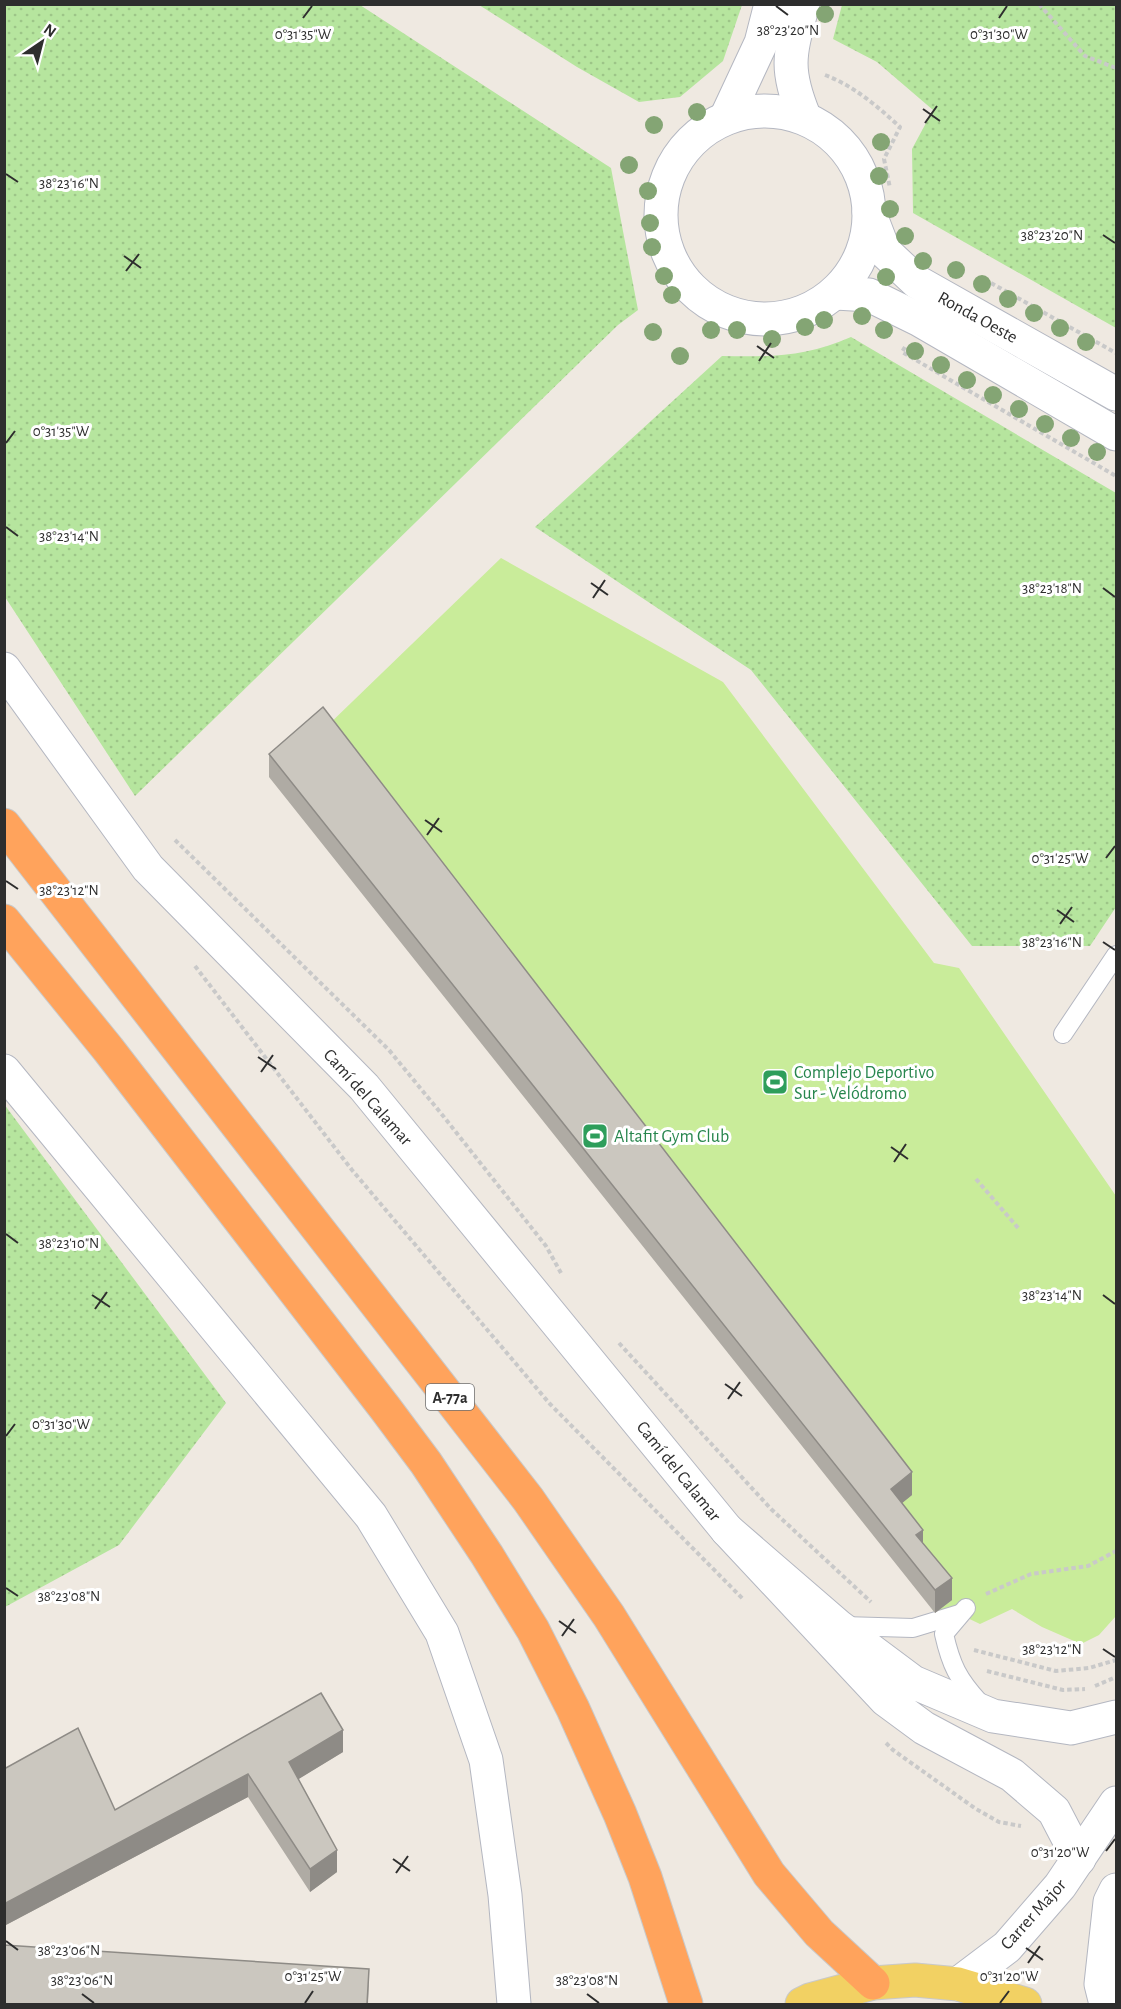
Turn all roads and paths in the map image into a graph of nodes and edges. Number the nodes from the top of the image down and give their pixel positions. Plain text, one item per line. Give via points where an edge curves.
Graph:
1 (771, 4) edge
2 (803, 4) edge
3 (1039, 4) edge
4 (790, 64) junction
5 (1116, 68) edge
6 (804, 116) junction
7 (726, 118) junction
8 (880, 202) junction
9 (989, 282) dead end
10 (836, 293) junction
11 (1116, 353) edge
12 (1116, 394) edge
13 (1116, 434) edge
14 (4, 669) edge
15 (4, 825) edge
16 (175, 840) dead end
17 (4, 921) edge
18 (1116, 955) edge
19 (1063, 1034) dead end
20 (4, 1071) edge
21 (976, 1179) dead end
22 (1019, 1229) dead end
23 (563, 1277) dead end
24 (615, 1339) dead end
25 (728, 1530) junction
26 (1116, 1551) edge
27 (963, 1611) junction
28 (838, 1626) junction
29 (914, 1628) junction
30 (944, 1634) junction
31 (949, 1658) junction
32 (1116, 1659) edge
33 (1116, 1677) edge
34 (993, 1716) junction
35 (1116, 1717) edge
36 (1116, 1803) edge
37 (1079, 1859) junction
38 (1116, 1890) edge
39 (873, 1983) junction
40 (958, 1984) junction
41 (514, 2004) edge
42 (686, 2004) edge
43 (802, 2004) edge
44 (1025, 2004) edge
45 (1106, 2004) edge

1 - 7 street via 759,48
2 - 4 street
3 - 5 path via 1085,56
4 - 6 street via 794,92
4 - 8 path via 853,89 900,127 884,159
6 - 7 street, Ronda Oeste via 782,113
6 - 8 street, Ronda Oeste via 830,130 849,150
7 - 10 street, Ronda Oeste via 698,135 676,159 662,190 662,240 676,273 700,299 745,319 792,317
8 - 10 street, Ronda Oeste via 862,254
8 - 12 street, Ronda Oeste via 884,251 916,282
9 - 11 path
10 - 13 street, Ronda Oeste via 869,295 910,315
14 - 25 street, Camí del Calamar via 148,867 364,1088
15 - 39 highway, A-77a via 528,1499 609,1616 769,1874 819,1933
16 - 23 path via 389,1050 546,1246
17 - 42 highway via 108,1049 426,1462 487,1555 533,1630 620,1814
18 - 19 lane
20 - 41 street via 371,1516 442,1633 486,1760 505,1895
21 - 22 path
24 - 29 path via 771,1509 875,1606
25 - 28 street
25 - 37 street via 886,1700 924,1728 1012,1775 1054,1811
26 - 27 path via 1088,1566 1030,1574 990,1591
27 - 29 lane
27 - 30 lane
28 - 29 lane
28 - 34 street via 913,1682
30 - 31 lane
30 - 32 path via 969,1649 1056,1671 1089,1668
31 - 33 path via 1063,1690 1090,1689
31 - 34 lane via 963,1685
34 - 35 street via 1071,1728
36 - 37 street, Carrer Major
37 - 40 street, Carrer Major via 1006,1947
38 - 45 street via 1110,1902 1101,1984
39 - 40 main road via 915,1980
39 - 43 main road
40 - 44 main road

